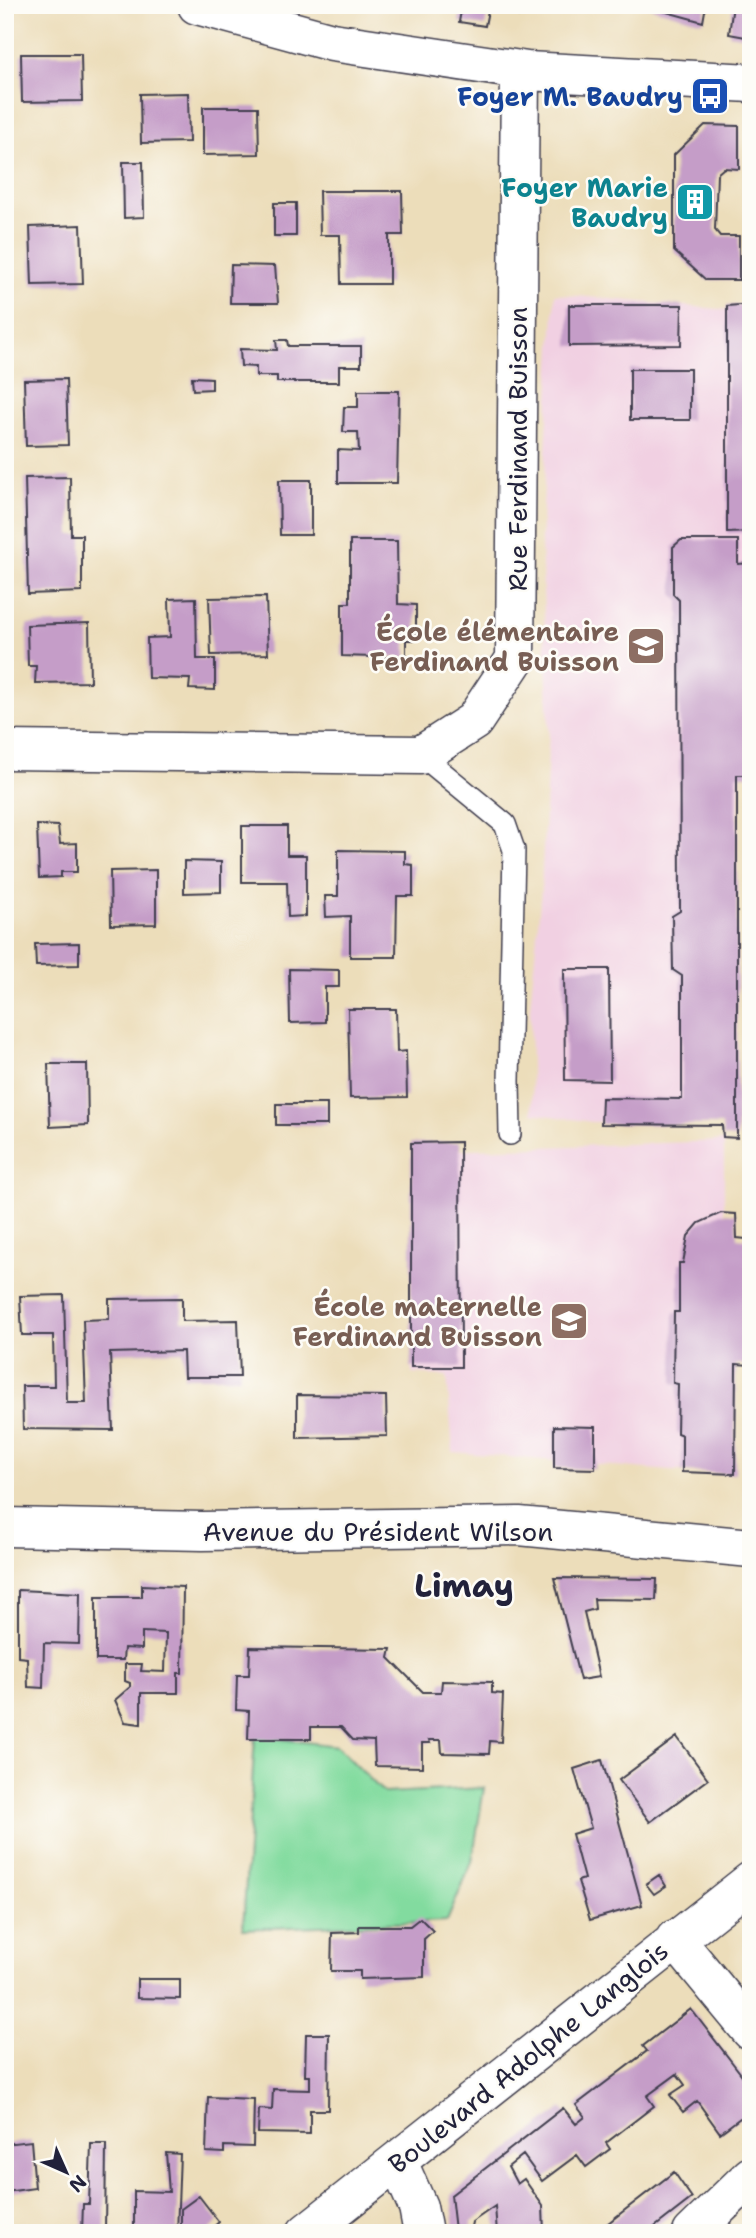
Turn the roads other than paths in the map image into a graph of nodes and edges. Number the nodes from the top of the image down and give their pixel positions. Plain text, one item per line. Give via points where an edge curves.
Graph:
1 (197, 5) edge
2 (520, 70) junction
3 (751, 83) edge
4 (5, 750) edge
5 (421, 755) junction
6 (510, 1134) dead end
7 (5, 1527) edge
8 (751, 1548) edge
9 (751, 1881) edge
10 (675, 1939) junction
11 (751, 2031) edge
12 (398, 2162) junction
13 (751, 2176) edge
14 (306, 2233) edge
15 (423, 2233) edge
16 (692, 2233) edge

1 - 2 street via 332,42
2 - 3 street
2 - 5 street, Rue Ferdinand Buisson via 515,659 474,721
4 - 5 street
5 - 6 lane via 505,824 514,850
7 - 8 street, Avenue du Président Wilson via 203,1531 519,1526
9 - 10 street, Boulevard Adolphe Langlois
10 - 11 street
10 - 12 street, Boulevard Adolphe Langlois
12 - 14 street, Boulevard Adolphe Langlois
12 - 15 street via 418,2207
13 - 16 street

